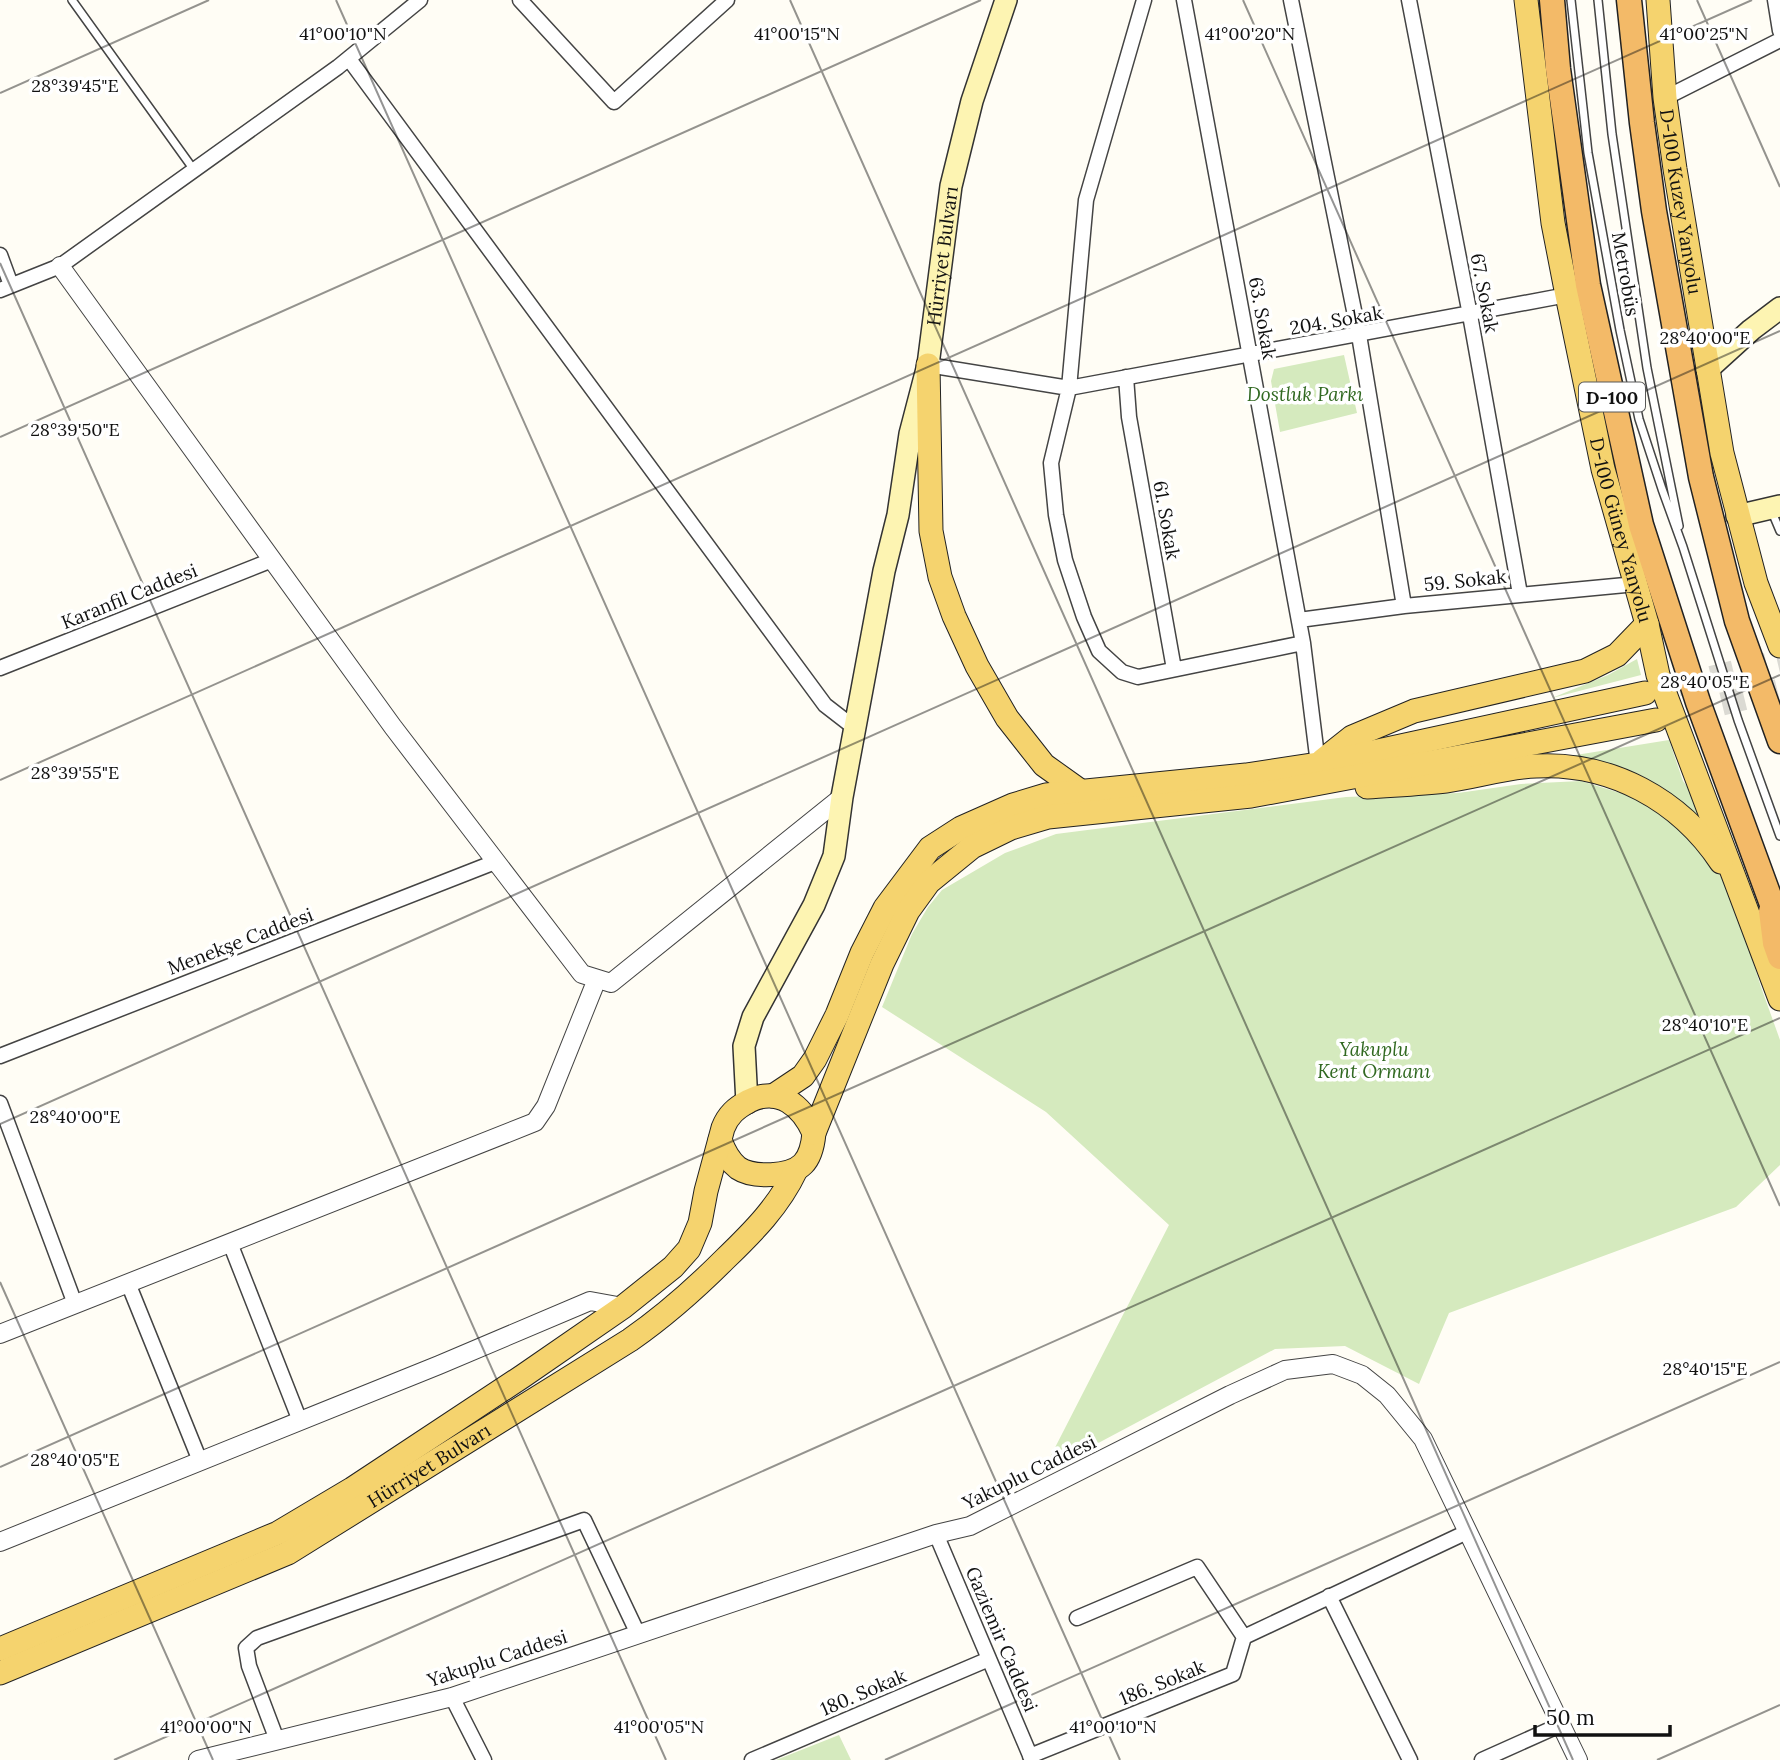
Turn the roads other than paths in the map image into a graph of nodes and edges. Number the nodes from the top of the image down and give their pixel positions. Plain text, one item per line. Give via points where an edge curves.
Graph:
1 (72, 0) edge
2 (420, 0) edge
3 (520, 0) edge
4 (727, 0) edge
5 (1006, 0) edge
6 (1144, 0) edge
7 (1184, 0) edge
8 (1291, 0) edge
9 (1409, 0) edge
10 (1526, 0) edge
11 (1552, 0) edge
12 (1571, 0) edge
13 (1598, 0) edge
14 (1629, 0) edge
15 (1658, 0) edge
16 (1775, 0) edge
17 (1780, 31) edge
18 (1780, 40) edge
19 (349, 59) junction
20 (1665, 98) junction
21 (194, 170) junction
22 (0, 255) edge
23 (60, 266) junction
24 (6, 287) edge
25 (1567, 295) junction
26 (1780, 308) edge
27 (1470, 315) junction
28 (1359, 335) junction
29 (1250, 355) junction
30 (928, 365) junction
31 (1707, 370) junction
32 (1126, 377) junction
33 (1069, 388) junction
34 (1775, 508) edge
35 (1737, 516) junction
36 (1780, 531) edge
37 (1683, 547) junction
38 (272, 560) junction
39 (1636, 584) junction
40 (1520, 594) junction
41 (1404, 606) junction
42 (1299, 620) junction
43 (1647, 624) junction
44 (1778, 637) edge
45 (1303, 643) junction
46 (0, 668) edge
47 (1174, 669) junction
48 (1645, 693) tunnel mouth
49 (1765, 701) junction
50 (1656, 720) tunnel mouth
51 (1780, 727) edge
52 (856, 729) junction
53 (1780, 741) edge
54 (1318, 764) junction
55 (1304, 786) junction
56 (1079, 790) junction
57 (842, 797) junction
58 (1780, 836) edge
59 (495, 862) junction
60 (1741, 892) junction
61 (1770, 900) junction
62 (1780, 926) edge
63 (1780, 957) edge
64 (597, 979) junction
65 (1780, 999) edge
66 (0, 1056) edge
67 (774, 1096) junction
68 (747, 1102) junction
69 (0, 1103) edge
70 (814, 1133) junction
71 (720, 1140) junction
72 (796, 1170) junction
73 (230, 1243) junction
74 (128, 1283) junction
75 (75, 1304) junction
76 (623, 1307) junction
77 (0, 1334) edge
78 (300, 1421) junction
79 (200, 1461) junction
80 (1467, 1532) junction
81 (936, 1534) junction
82 (1, 1537) edge
83 (1329, 1596) junction
84 (1077, 1618) dead end
85 (638, 1634) junction
86 (1244, 1637) junction
87 (0, 1649) edge
88 (989, 1659) junction
89 (0, 1673) edge
90 (452, 1697) junction
91 (1560, 1725) junction
92 (277, 1740) junction
93 (1031, 1758) edge
94 (198, 1760) edge
95 (484, 1760) edge
96 (752, 1760) edge
97 (1410, 1760) edge
98 (1482, 1760) edge
99 (1578, 1760) edge

1 - 21 lane
2 - 19 street
3 - 4 street via 614,102
5 - 30 main road, Hürriyet Bulvarı via 972,100 951,186
6 - 33 street via 1086,200
7 - 29 street, 63. Sokak
8 - 28 street
9 - 27 street, 67. Sokak
10 - 25 main road, D-100 Güney Yanyolu via 1551,211
11 - 61 highway, D-100 via 1588,285 1641,525 1698,702
12 - 37 lane, Metrobüs via 1588,153 1619,330 1639,419
13 - 37 lane, Metrobüs via 1612,134 1647,368
14 - 49 highway via 1654,211 1701,477 1737,621
15 - 20 main road, D-100 Kuzey Yanyolu
16 - 17 street
18 - 20 street
19 - 21 street
19 - 52 street via 825,705
20 - 31 main road, D-100 Kuzey Yanyolu
21 - 23 street
22 - 24 street
23 - 24 street
23 - 38 street
25 - 27 street, 204. Sokak
25 - 39 main road, D-100 Güney Yanyolu via 1603,469
26 - 31 main road
27 - 28 street, 204. Sokak
27 - 40 street, 67. Sokak
28 - 29 street, 204. Sokak
28 - 41 street
29 - 32 street, 204. Sokak
29 - 42 street, 63. Sokak
30 - 33 street
30 - 52 main road, Hürriyet Bulvarı via 910,434
30 - 56 main road via 931,531 949,603 1007,718 1044,765
31 - 35 main road, D-100 Kuzey Yanyolu
32 - 33 street, 204. Sokak
32 - 47 street, 61. Sokak
33 - 47 street via 1051,463 1065,560 1084,617 1099,651 1122,672 1138,677
34 - 35 main road
34 - 36 lane
35 - 44 main road, D-100 Kuzey Yanyolu via 1756,583
37 - 58 lane, Metrobüs
38 - 46 street, Karanfil Caddesi
38 - 59 street
39 - 40 street, 59. Sokak
39 - 43 main road, D-100 Güney Yanyolu
40 - 41 street, 59. Sokak
41 - 42 street, 59. Sokak
42 - 45 street, 63. Sokak
43 - 54 main road via 1617,655 1585,671 1414,710 1352,737
43 - 60 main road, D-100 Güney Yanyolu via 1674,721
45 - 47 street
45 - 54 street, 63. Sokak
48 - 54 main road
49 - 51 highway
49 - 53 highway
50 - 55 main road
52 - 57 main road, Hürriyet Bulvarı
54 - 56 main road
55 - 60 main road via 1416,784 1534,766 1586,770 1618,778 1671,807 1695,828
55 - 70 main road via 1251,796 1048,817 972,848 929,882 908,911
56 - 67 main road via 1013,805 930,848 886,908 814,1059 803,1076
57 - 64 street via 611,983
57 - 68 main road, Hürriyet Bulvarı via 834,856 814,905 753,1017 744,1046
59 - 64 street via 582,974
59 - 66 street, Menekşe Caddesi
60 - 65 main road, D-100 Güney Yanyolu
61 - 62 highway, D-100
61 - 63 highway
64 - 73 street via 536,1122
67 - 68 main road
67 - 70 main road via 803,1112
68 - 71 main road via 726,1121
69 - 75 street
70 - 72 main road via 813,1146
71 - 72 main road via 729,1159 751,1174
71 - 76 main road, Hürriyet Bulvarı via 689,1249
72 - 89 main road, Hürriyet Bulvarı via 775,1207 751,1234 672,1310 630,1340 288,1553
73 - 74 street
73 - 78 street
74 - 75 street
74 - 79 street
75 - 77 street
76 - 78 street via 590,1301
76 - 87 main road, Hürriyet Bulvarı via 352,1489 278,1532
78 - 79 street
79 - 82 street
80 - 81 street, Yakuplu Caddesi via 1423,1439 1387,1395 1362,1375 1333,1364 1284,1370 970,1526
80 - 83 street
80 - 91 street, Yakuplu Caddesi
81 - 85 street, Yakuplu Caddesi
81 - 88 street, Gaziemir Caddesi
83 - 86 street
83 - 97 street
84 - 86 street via 1197,1567
85 - 90 street, Yakuplu Caddesi
85 - 92 street via 584,1520 257,1638 247,1648 249,1666
86 - 93 street, 186. Sokak via 1233,1675
88 - 93 street, Gaziemir Caddesi
88 - 96 street, 180. Sokak
90 - 92 street, Yakuplu Caddesi
90 - 95 street
91 - 98 street
91 - 99 street, Yakuplu Caddesi
92 - 94 street, Yakuplu Caddesi

